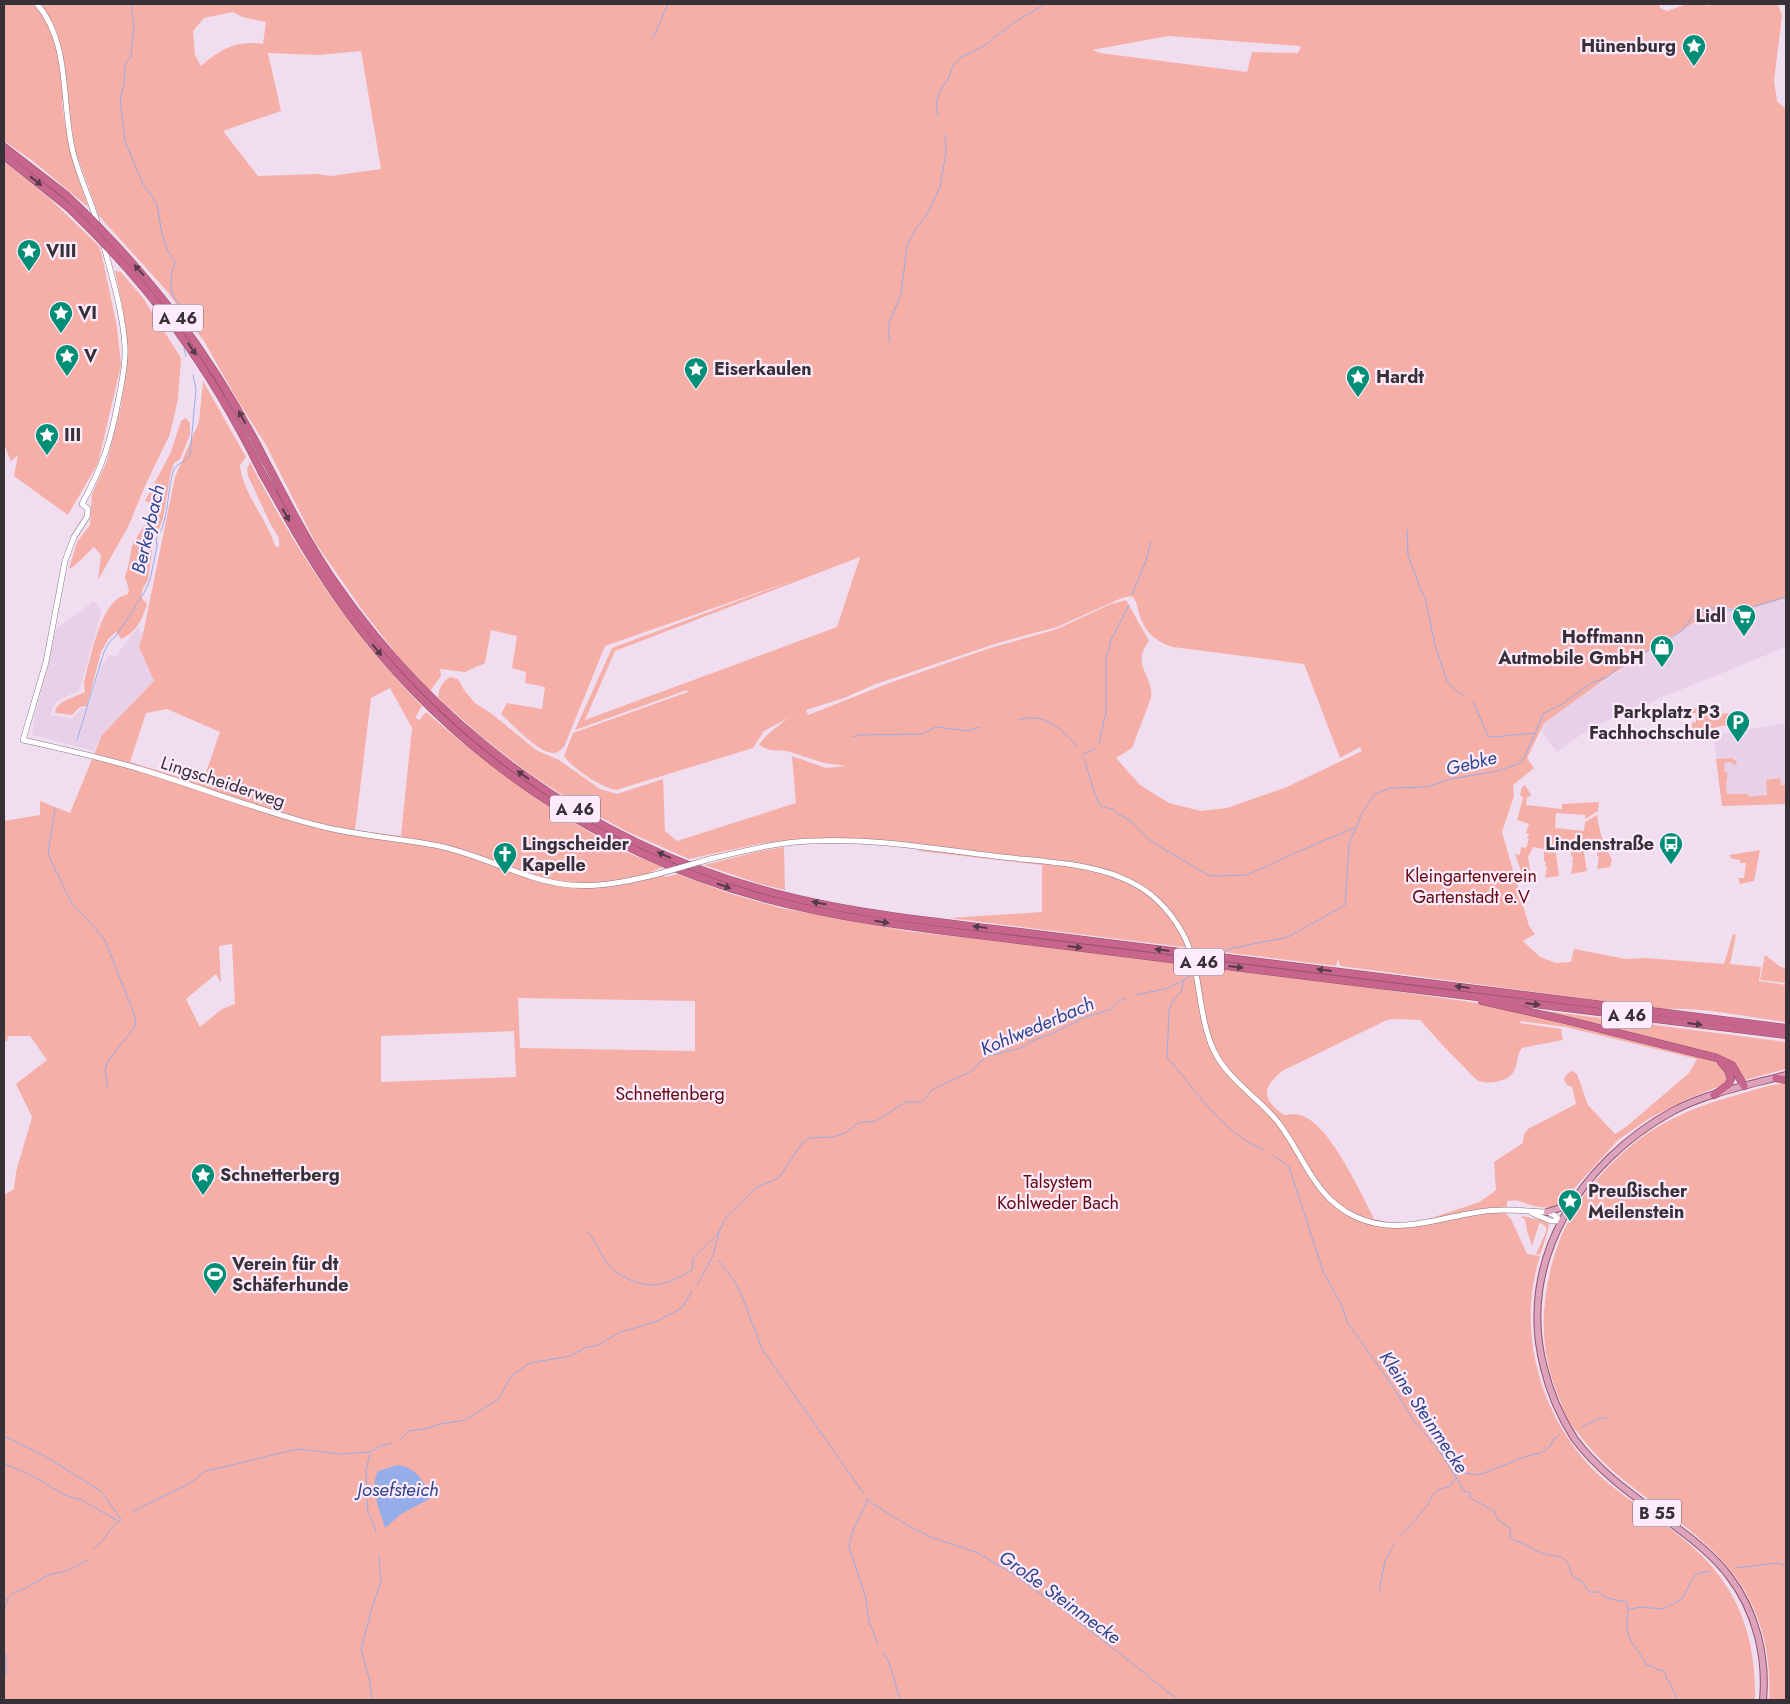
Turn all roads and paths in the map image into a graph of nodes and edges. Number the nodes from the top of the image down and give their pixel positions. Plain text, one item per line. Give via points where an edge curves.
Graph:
1 (37, 4) edge
2 (4, 147) edge
3 (4, 156) edge
4 (1027, 937) junction
5 (1372, 980) junction
6 (1468, 996) junction
7 (1786, 1027) edge
8 (1786, 1035) edge
9 (1702, 1053) junction
10 (1786, 1075) edge
11 (1776, 1078) junction
12 (1786, 1080) edge
13 (1744, 1086) junction
14 (1714, 1095) junction
15 (1577, 1196) junction
16 (1529, 1212) junction
17 (1546, 1212) junction
18 (1560, 1221) junction
19 (1763, 1700) edge

1 - 16 street, Lingscheiderweg, bridge via 49,20 60,52 73,153 107,257 118,300 125,350 109,444 102,466 82,504 88,509 88,514 65,561 46,662 23,740 142,770 303,822 456,850 532,878 575,886 607,885 761,847 809,841 846,840 1104,871 1153,896 1180,928 1195,961 1208,1037 1216,1056 1278,1122 1312,1179 1333,1202 1366,1221 1396,1226 1424,1224 1480,1212
4 -> 2 highway, A 46, bridge via 809,901 728,880 666,856 613,830 520,774 443,710 397,662 355,610 304,533 230,395 184,326 125,254 66,195
3 -> 4 highway, A 46, bridge via 68,207 120,259 173,323 224,399 262,473 329,587 392,667 438,716 490,760 573,817 610,838 694,876 759,897 824,912
4 - 5 highway, A 46, bridge
5 - 6 highway, A 46
7 -> 5 highway, A 46
6 -> 8 highway, A 46
6 - 9 highway via 1482,1002
9 - 13 highway via 1732,1066
9 - 14 highway via 1724,1064 1731,1075 1728,1085
10 - 11 main road, B 55
11 - 12 highway
11 - 13 main road, B 55
13 - 14 main road, B 55
14 - 15 main road, B 55 via 1675,1110 1647,1128 1609,1160
15 - 17 main road, B 55 via 1560,1208
15 - 18 main road, B 55
16 - 17 street
16 - 18 street via 1551,1221
17 - 18 street
18 - 19 main road, B 55 via 1544,1265 1537,1312 1538,1344 1556,1404 1575,1438 1602,1470 1695,1542 1730,1576 1746,1604 1760,1642

